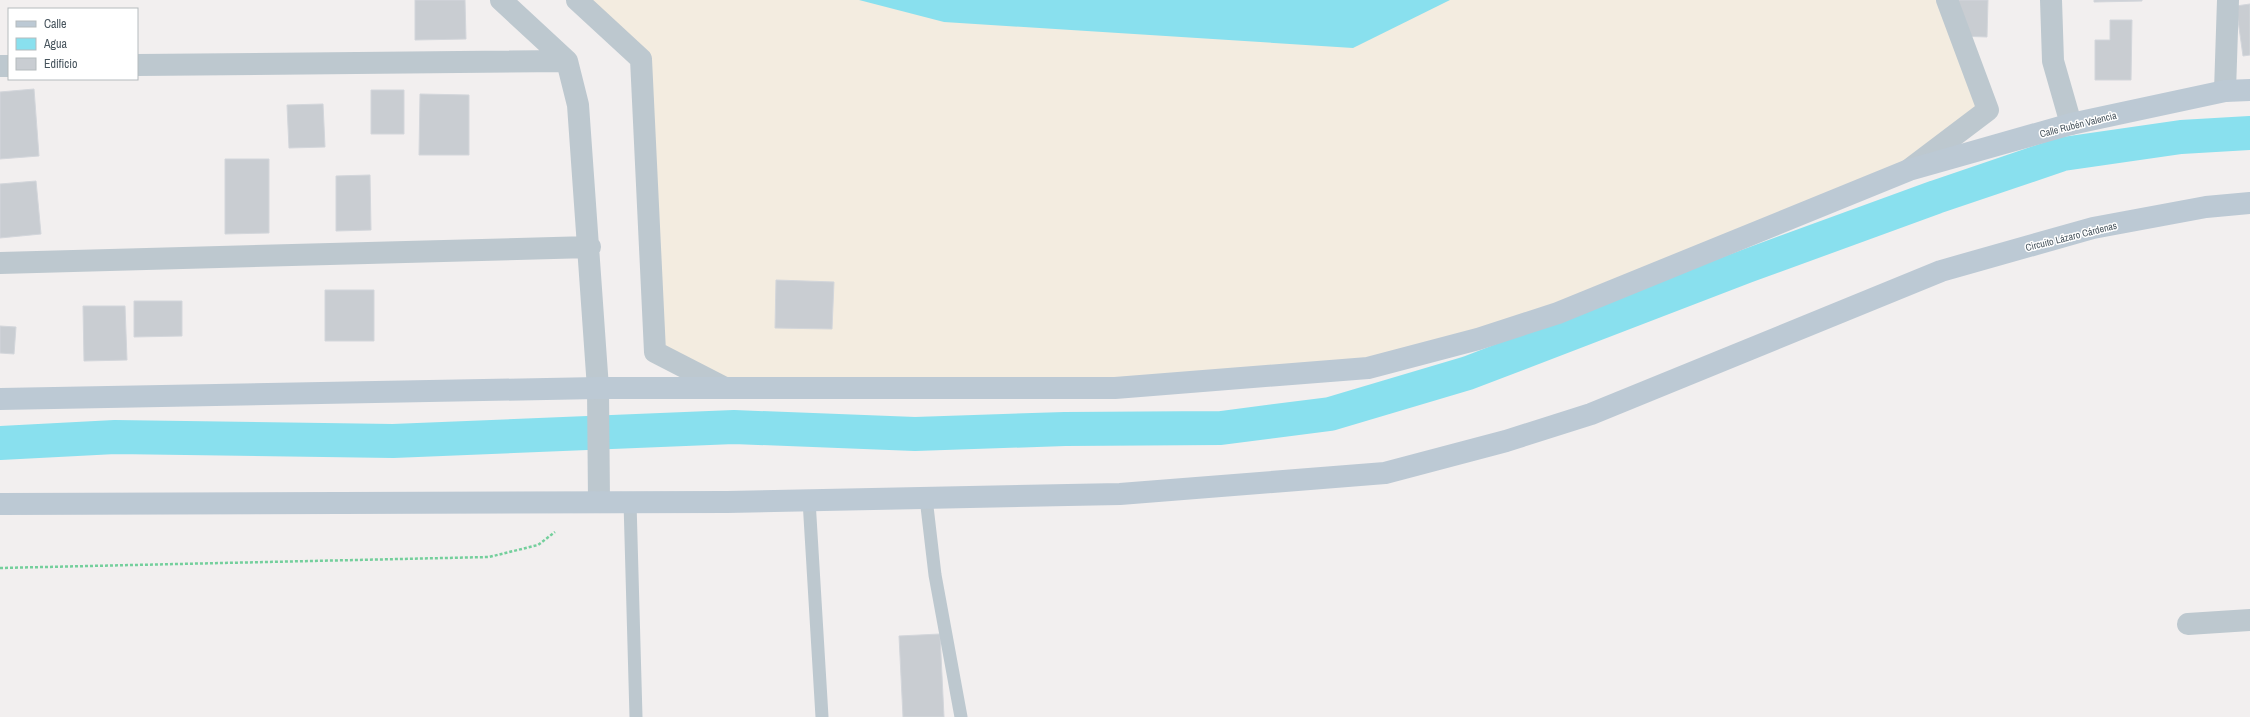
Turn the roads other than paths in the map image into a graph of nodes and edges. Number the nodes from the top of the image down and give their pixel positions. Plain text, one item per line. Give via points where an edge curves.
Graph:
1 (501, 0) edge
2 (578, 0) edge
3 (1947, 0) edge
4 (2051, 0) edge
5 (2228, 0) edge
6 (568, 61) junction
7 (138, 65) edge
8 (2250, 90) edge
9 (2225, 92) junction
10 (2071, 124) junction
11 (1909, 170) junction
12 (2250, 203) edge
13 (590, 248) junction
14 (0, 263) edge
15 (726, 388) junction
16 (599, 397) junction
17 (0, 399) edge
18 (926, 498) junction
19 (809, 500) junction
20 (599, 502) junction
21 (630, 502) junction
22 (0, 504) edge
23 (2250, 620) edge
24 (2188, 624) dead end
25 (636, 717) edge
26 (822, 717) edge
27 (961, 717) edge

1 - 6 street
2 - 15 street via 641,59 655,352
3 - 11 street via 1988,110
4 - 10 street via 2053,61
5 - 9 street
6 - 7 street
6 - 13 street via 578,105
8 - 9 street, Calle Rubén Valencia
9 - 10 street, Calle Rubén Valencia
10 - 11 street, Calle Rubén Valencia
11 - 15 street via 1558,313 1478,339 1368,368 1115,388
12 - 18 street, Circuito Lázaro Cárdenas via 2093,228 1941,271 1591,414 1506,441 1385,473 1120,494
13 - 14 street
13 - 16 street
15 - 16 street
16 - 17 street
16 - 20 street
18 - 19 street, Circuito Lázaro Cárdenas
18 - 27 lane via 935,575
19 - 21 street, Circuito Lázaro Cárdenas
19 - 26 lane
20 - 21 street, Circuito Lázaro Cárdenas
20 - 22 street, Circuito Lázaro Cárdenas
21 - 25 lane
23 - 24 street

